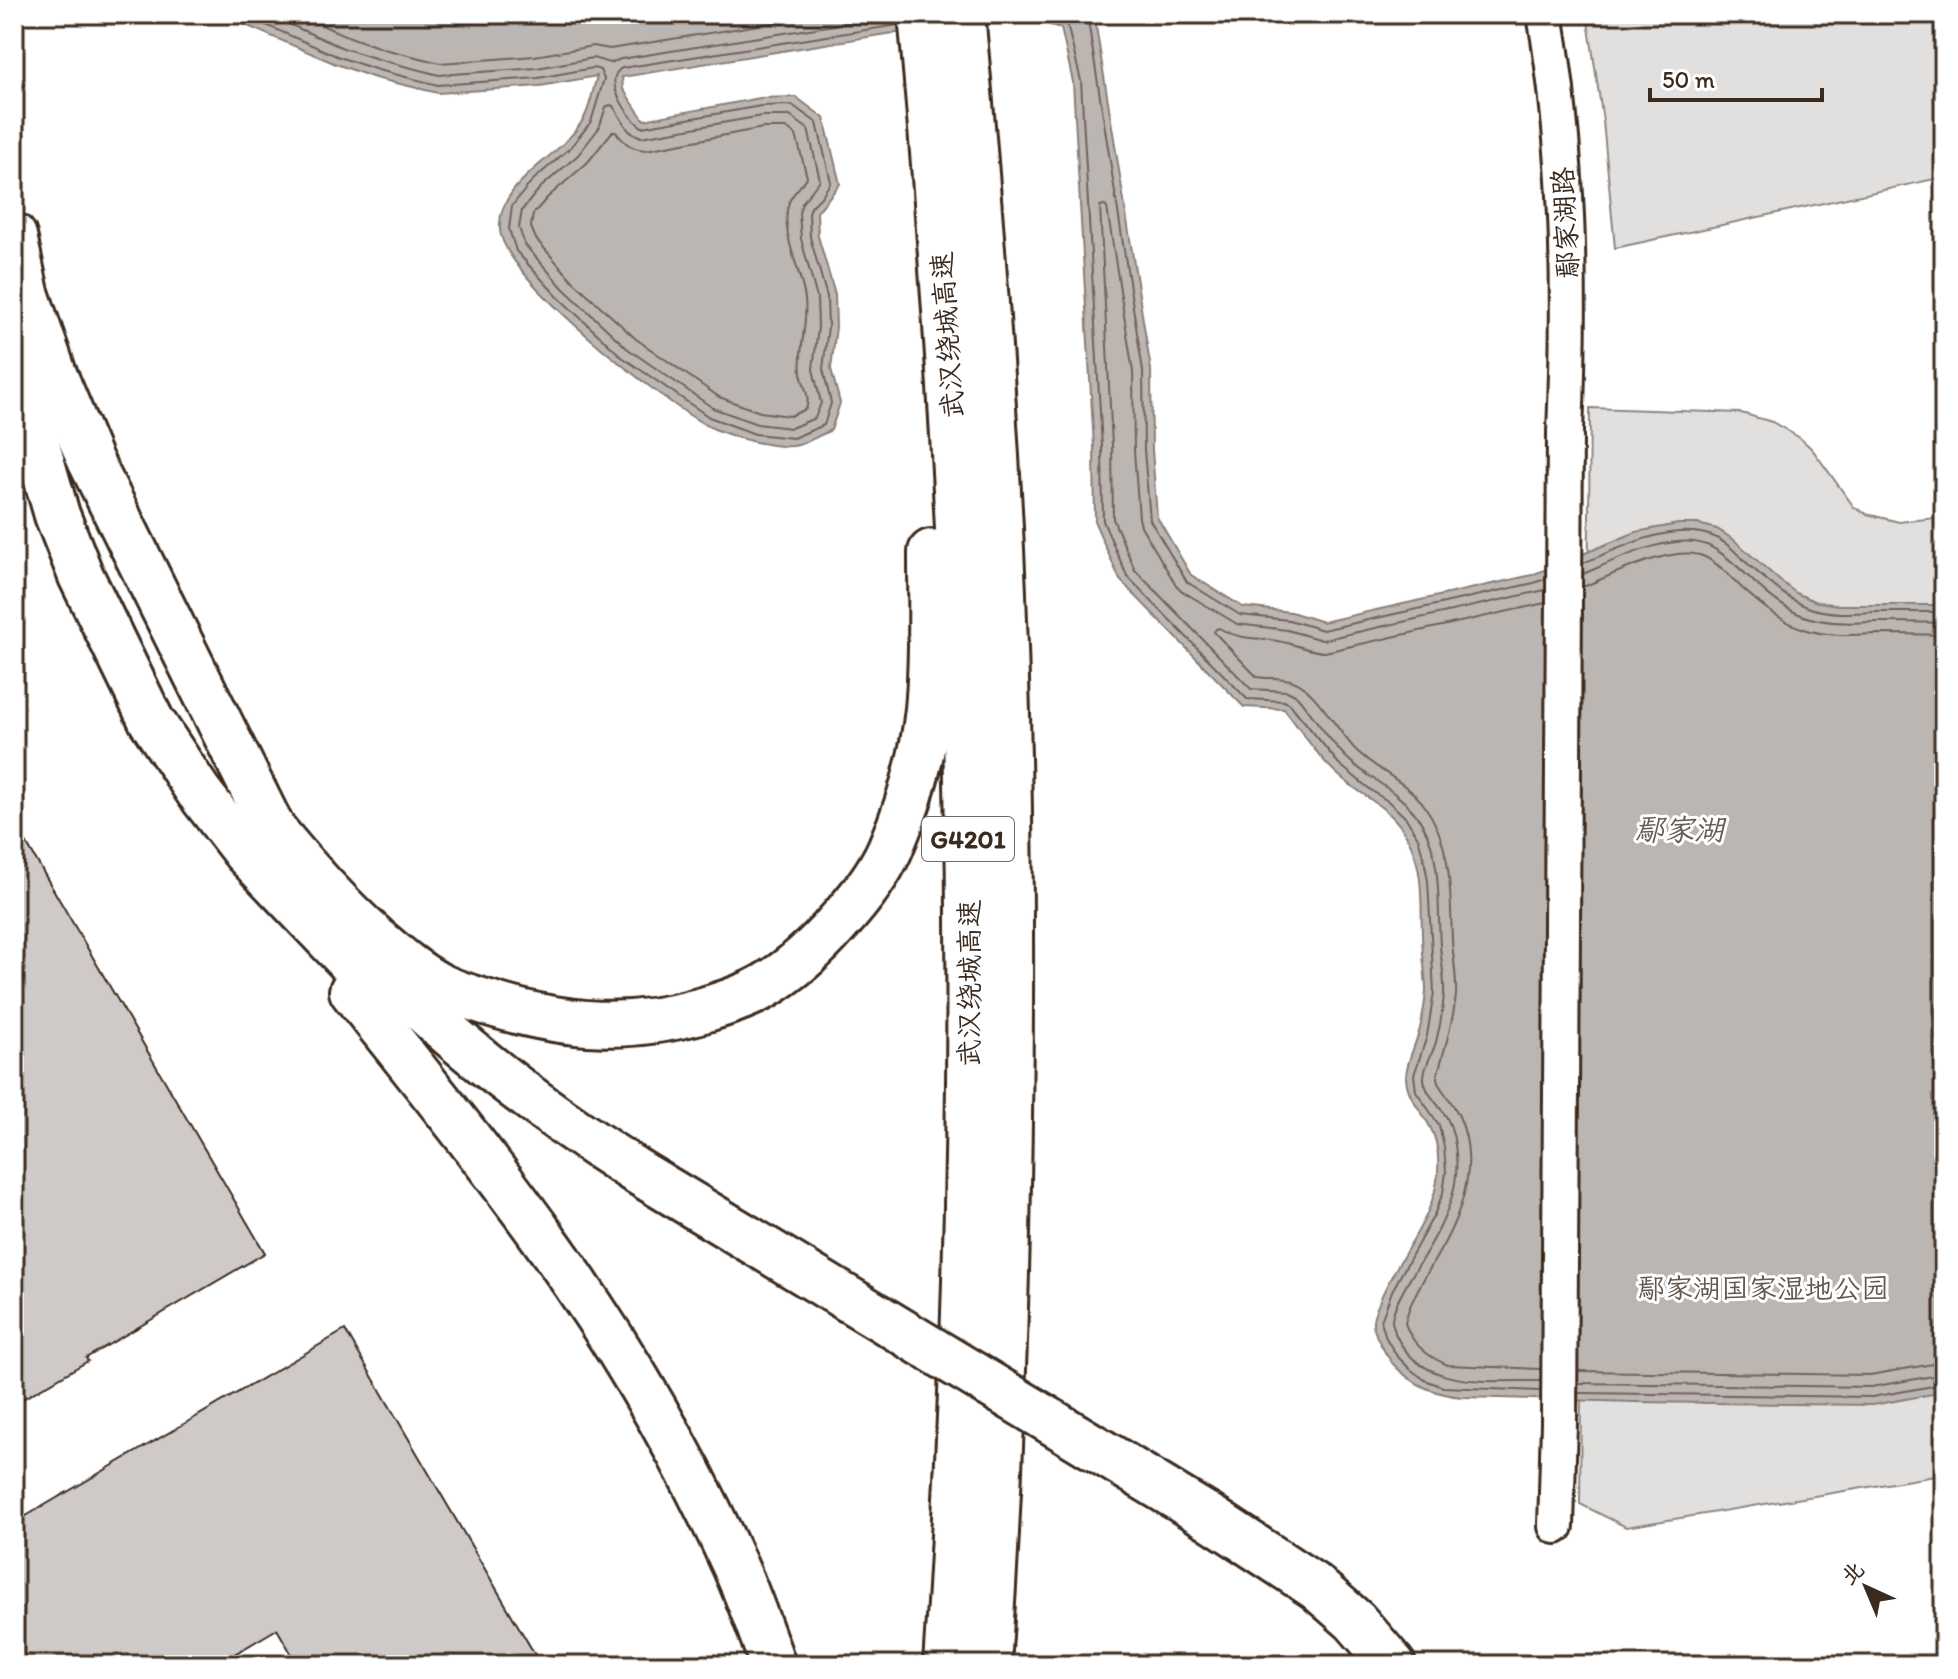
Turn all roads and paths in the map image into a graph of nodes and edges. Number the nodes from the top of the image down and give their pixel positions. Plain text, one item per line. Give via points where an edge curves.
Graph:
1 (921, 14) edge
2 (962, 14) edge
3 (1545, 14) edge
4 (926, 74) junction
5 (14, 236) edge
6 (30, 367) edge
7 (272, 828) junction
8 (287, 898) junction
9 (1010, 1043) junction
10 (627, 1178) junction
11 (1556, 1526) dead end
12 (1310, 1595) junction
13 (773, 1665) edge
14 (946, 1665) edge
15 (988, 1665) edge
16 (1014, 1665) edge
17 (1367, 1665) edge
18 (1393, 1665) edge

1 - 4 highway, 武汉绕城高速 / G4201
2 - 9 highway, 武汉绕城高速 / G4201 via 1000,532
3 - 11 street, 鄢家湖路 via 1557,101 1569,303
4 - 7 highway via 932,450 928,712 903,817 888,852 848,912 787,971 739,998 660,1020 575,1022 477,1000 420,974 325,891
4 - 14 highway, 武汉绕城高速 / G4201 via 953,427 968,877 965,1271
5 - 6 highway via 26,293
6 - 7 highway via 90,460
6 - 8 highway via 44,472 81,576 151,720 221,822
7 - 10 highway via 324,905 416,1003
8 - 10 highway via 432,1046 529,1125
8 - 13 highway via 591,1307 691,1476 734,1564
9 - 15 highway, 武汉绕城高速 / G4201 via 1006,1288
9 - 16 highway via 1024,1333
10 - 12 highway, bridge via 1211,1518
12 - 17 highway
12 - 18 highway via 1355,1621

